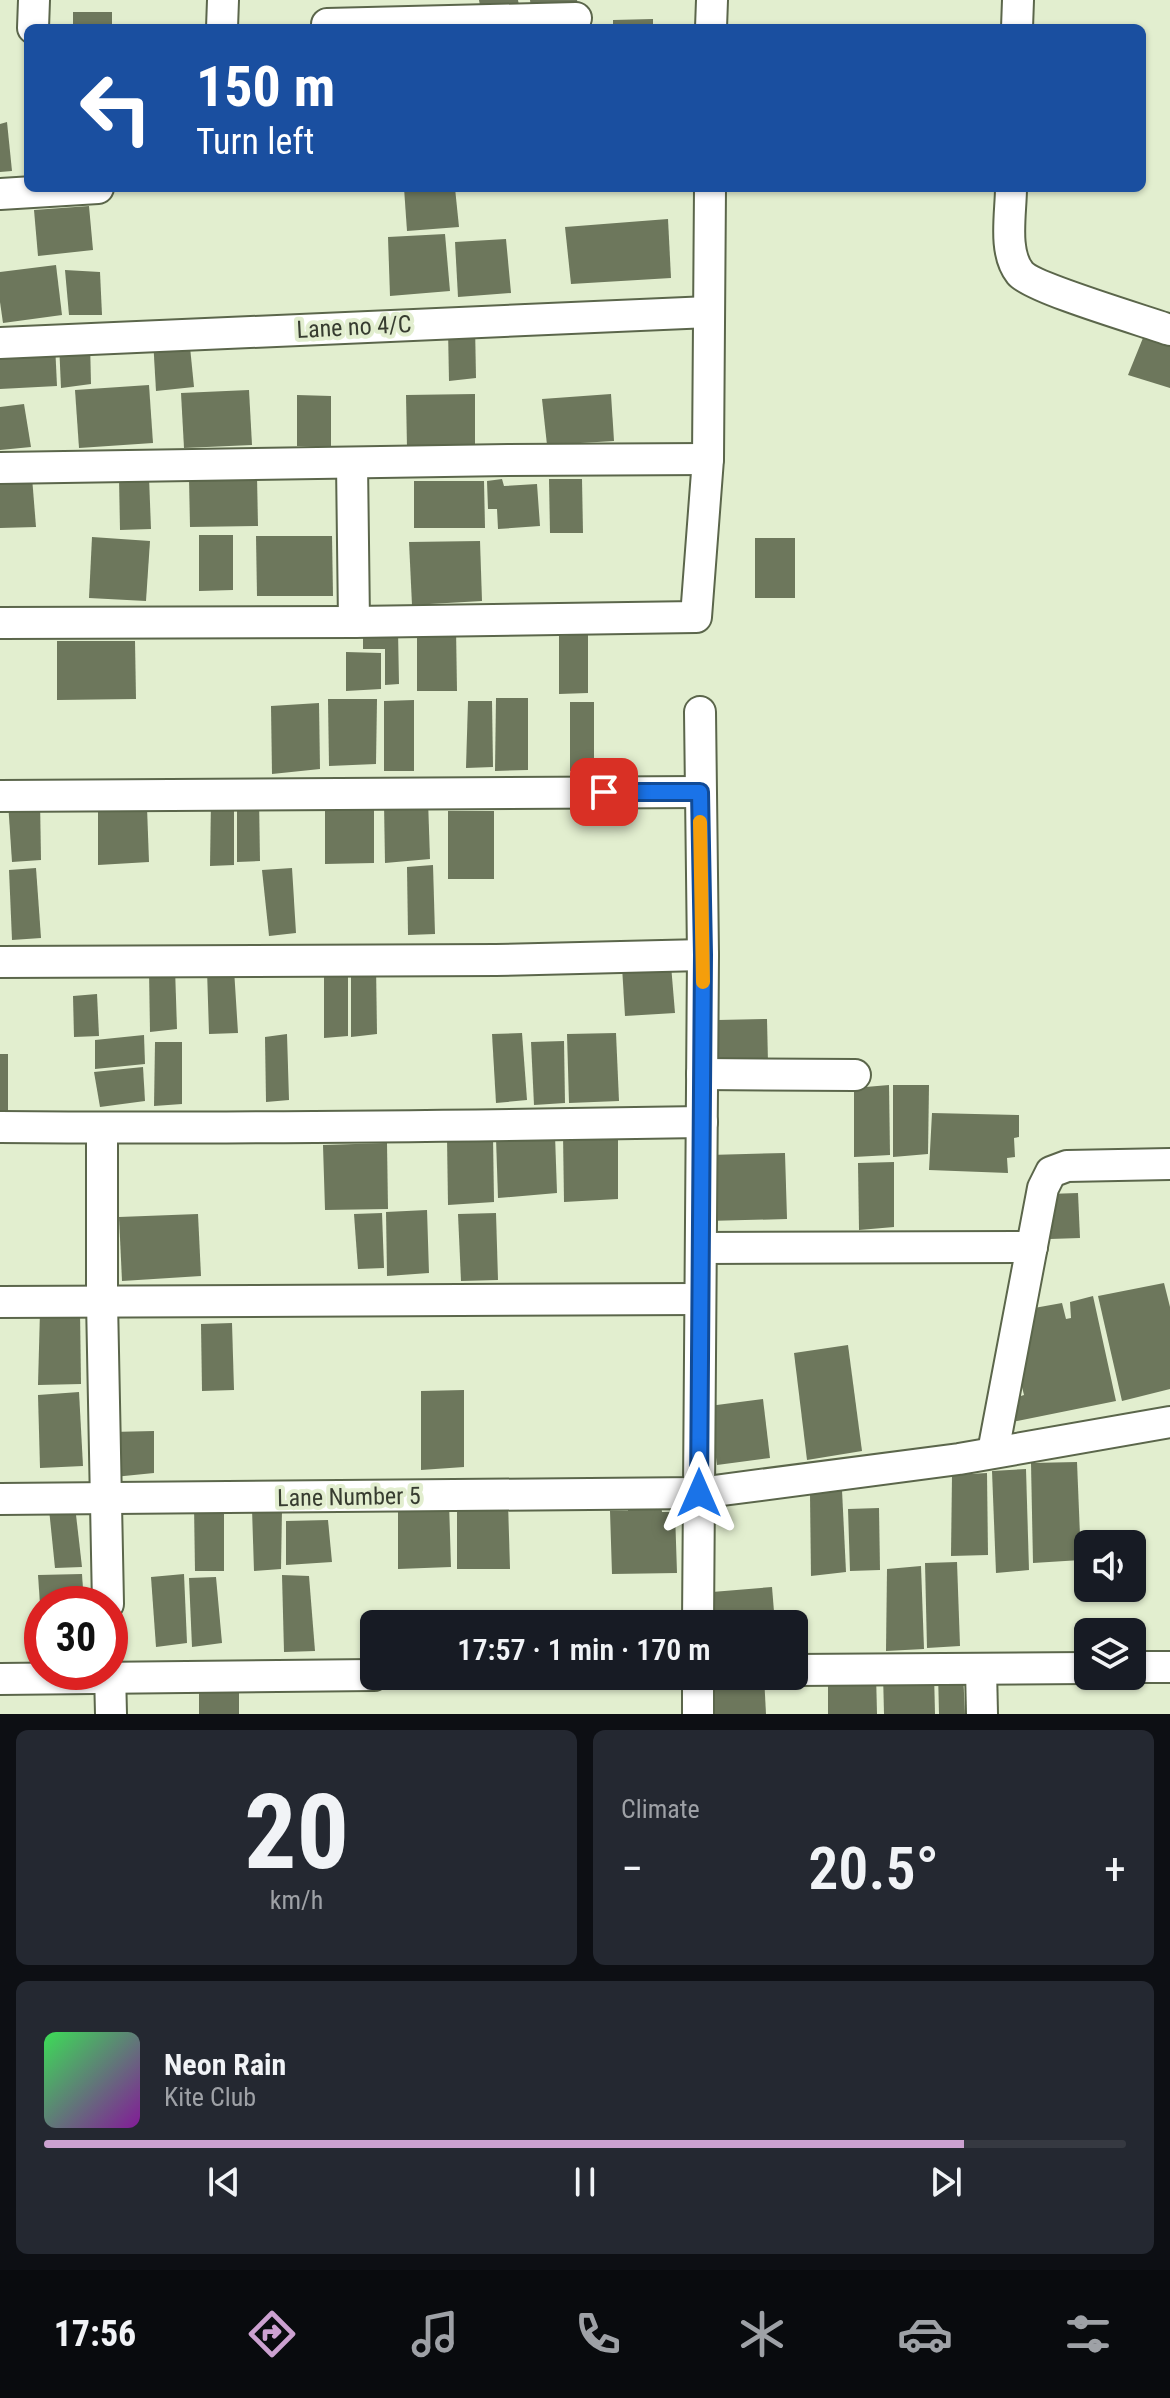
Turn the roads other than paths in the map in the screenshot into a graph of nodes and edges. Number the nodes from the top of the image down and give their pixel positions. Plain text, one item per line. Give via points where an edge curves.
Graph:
1 (34, 0) edge
2 (223, 0) edge
3 (712, 0) edge
4 (1018, 0) edge
5 (328, 17) edge
6 (576, 18) dead end
7 (33, 24) edge
8 (222, 24) edge
9 (711, 24) edge
10 (1017, 24) edge
11 (33, 192) edge
12 (710, 192) edge
13 (1011, 192) edge
14 (0, 194) edge
15 (709, 312) junction
16 (1170, 330) edge
17 (0, 343) edge
18 (708, 459) junction
19 (352, 463) junction
20 (0, 468) edge
21 (354, 622) junction
22 (0, 623) edge
23 (700, 712) dead end
24 (700, 792) junction
25 (0, 796) edge
26 (703, 955) junction
27 (0, 962) edge
28 (702, 1074) junction
29 (855, 1075) dead end
30 (702, 1122) junction
31 (0, 1127) edge
32 (102, 1129) junction
33 (1170, 1164) edge
34 (1032, 1247) junction
35 (701, 1248) junction
36 (700, 1299) junction
37 (102, 1301) junction
38 (0, 1302) edge
39 (1170, 1422) edge
40 (993, 1452) junction
41 (699, 1493) junction
42 (0, 1499) edge
43 (106, 1500) junction
44 (108, 1586) edge
45 (698, 1610) edge
46 (1146, 1667) edge
47 (1170, 1667) edge
48 (1074, 1668) edge
49 (981, 1669) junction
50 (808, 1670) edge
51 (128, 1675) edge
52 (360, 1675) edge
53 (24, 1678) edge
54 (0, 1679) edge
55 (110, 1690) edge
56 (698, 1690) edge
57 (111, 1714) edge
58 (698, 1714) edge
59 (982, 1714) edge

1 - 7 street
2 - 8 street
3 - 9 street
4 - 10 street
5 - 6 street
11 - 14 street
12 - 15 street
13 - 16 street via 1011,253 1021,274 1052,290
15 - 17 street, Lane no 4/C
15 - 18 street
18 - 19 street
18 - 21 street via 696,617
19 - 20 street
19 - 21 street
21 - 22 street
23 - 24 street
24 - 25 street
24 - 26 street
26 - 27 street
26 - 28 street
28 - 29 street
28 - 30 street
30 - 32 street
30 - 35 street
31 - 32 street
32 - 37 street
33 - 34 street via 1067,1166 1051,1172
34 - 35 street
34 - 40 street
35 - 36 street
36 - 37 street
36 - 41 street
37 - 38 street
37 - 43 street
39 - 40 street, Lane Number 5
40 - 41 street, Lane Number 5
41 - 43 street, Lane Number 5
41 - 45 street
42 - 43 street, Lane Number 5
43 - 44 street
46 - 47 street
48 - 49 street
49 - 50 street
49 - 59 street
51 - 52 street
53 - 54 street
55 - 57 street
56 - 58 street

